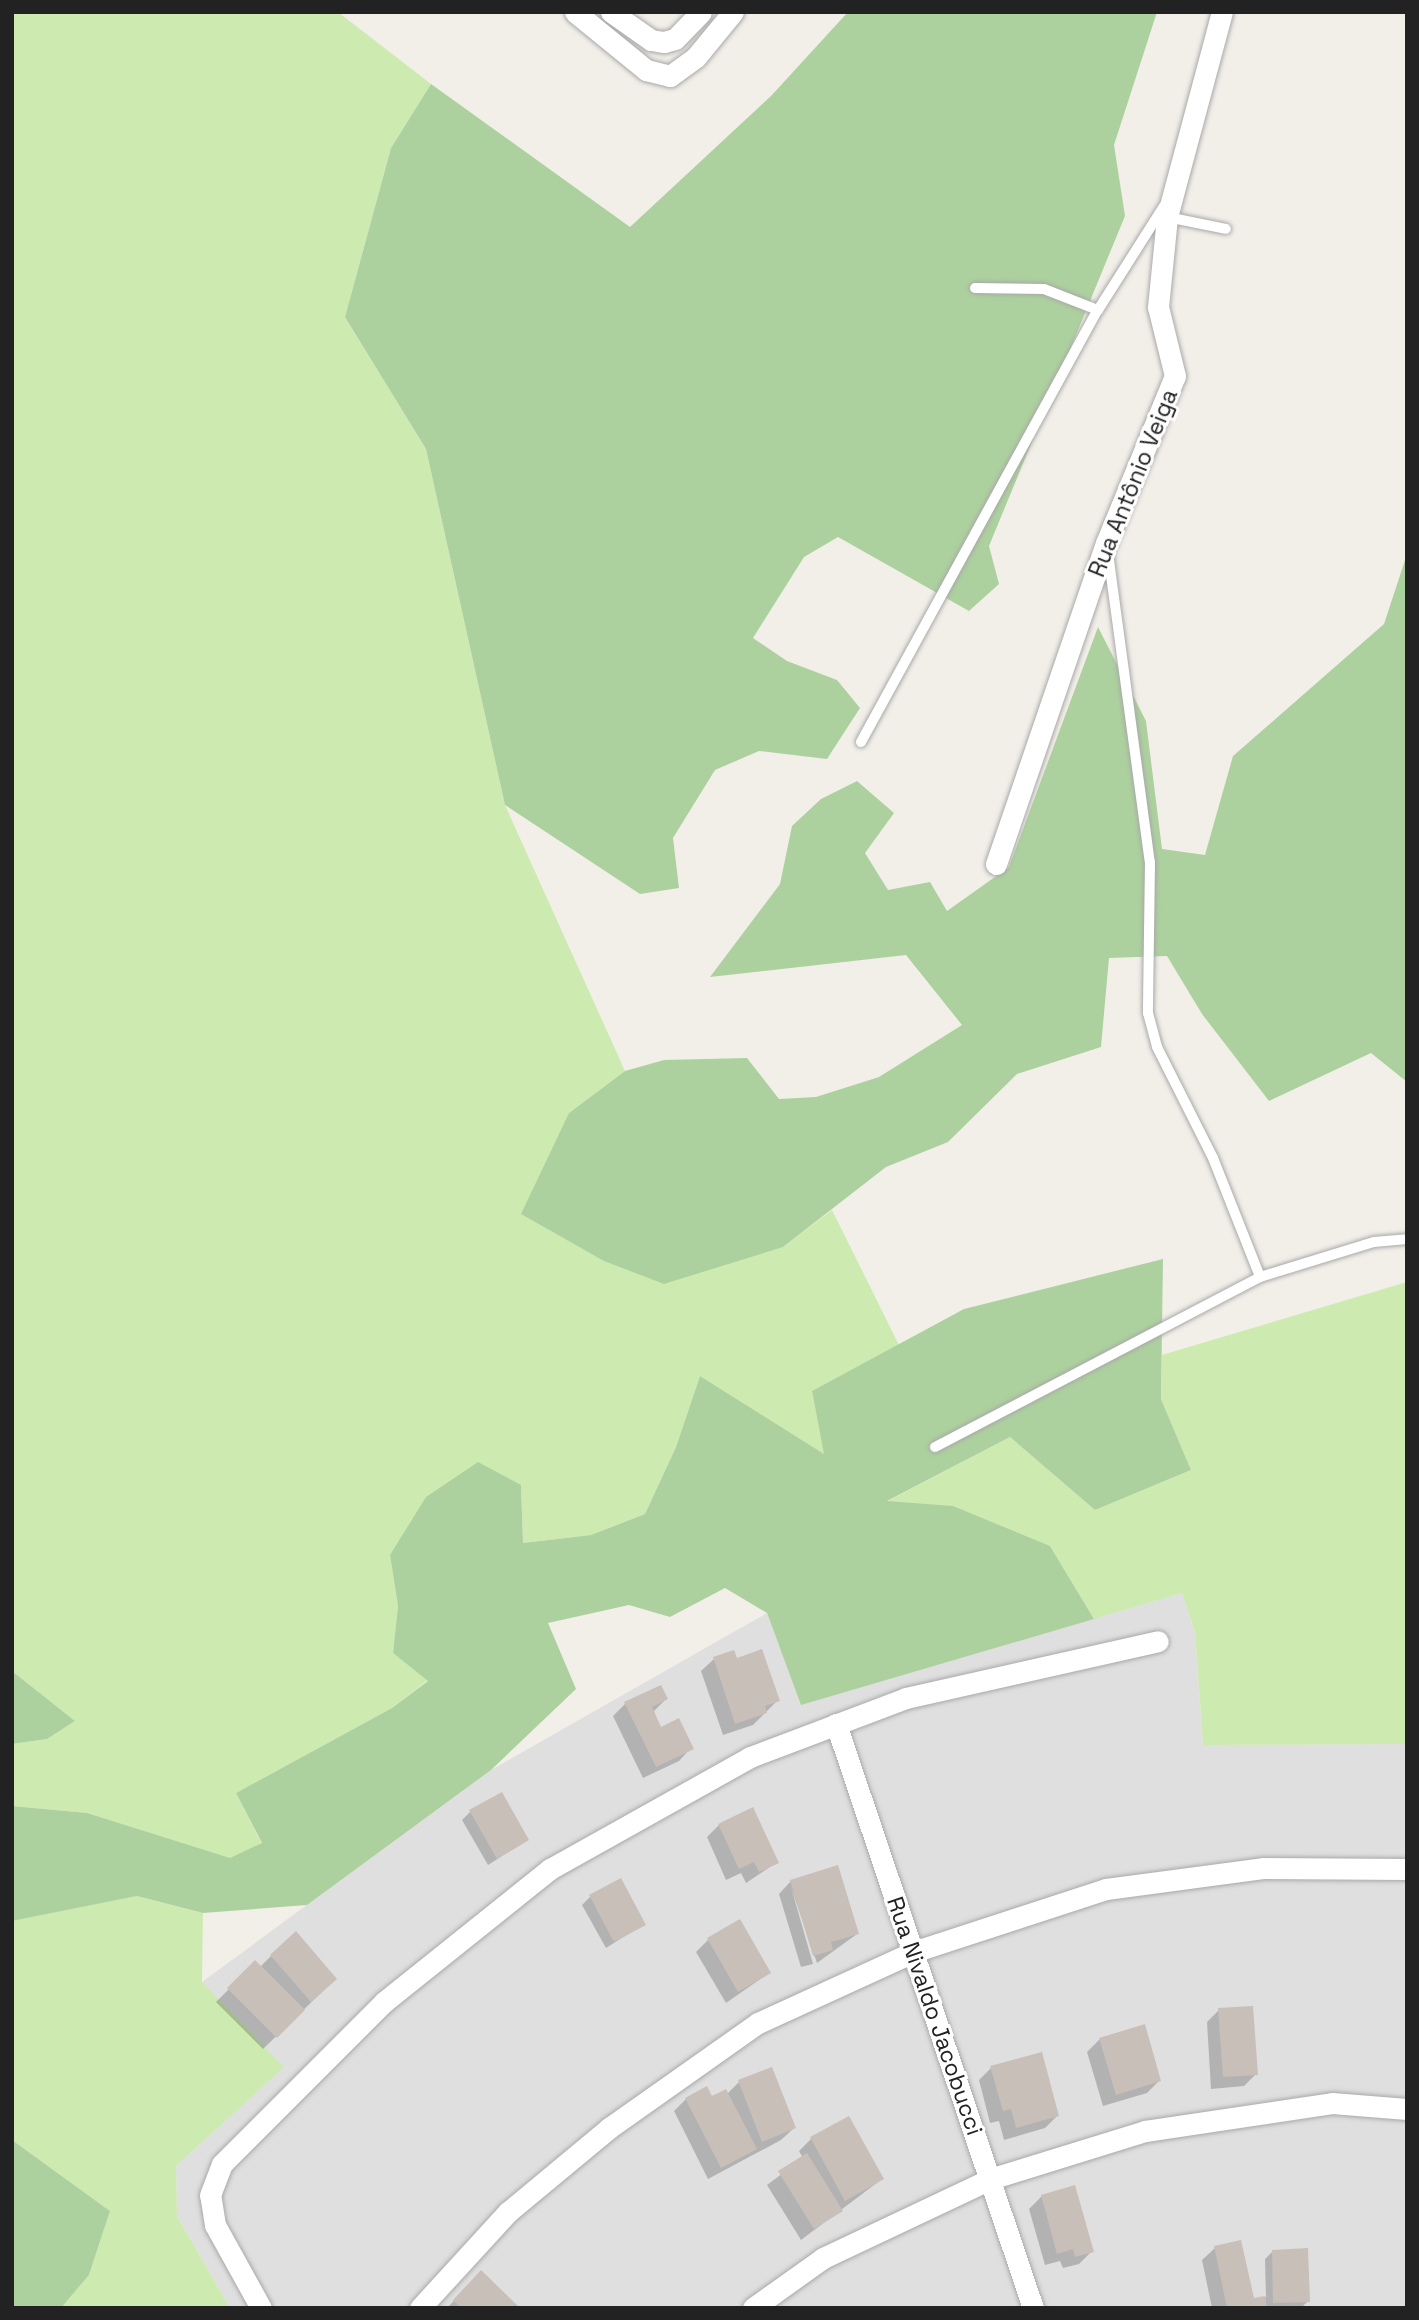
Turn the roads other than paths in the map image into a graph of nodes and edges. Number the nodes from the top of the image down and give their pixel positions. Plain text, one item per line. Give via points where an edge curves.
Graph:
1 (575, 12) edge
2 (611, 12) edge
3 (701, 12) edge
4 (733, 12) edge
5 (1223, 12) edge
6 (1174, 189) junction
7 (1167, 217) junction
8 (1226, 229) dead end
9 (975, 288) dead end
10 (1098, 310) junction
11 (1106, 543) junction
12 (861, 741) dead end
13 (996, 864) dead end
14 (1407, 1239) edge
15 (1260, 1277) junction
16 (935, 1447) dead end
17 (1158, 1641) dead end
18 (836, 1724) junction
19 (1407, 1869) edge
20 (914, 1952) junction
21 (1407, 2109) edge
22 (990, 2179) junction
23 (261, 2308) edge
24 (419, 2308) edge
25 (752, 2308) edge
26 (1033, 2308) edge

1 - 4 street via 646,70 670,76 696,57
2 - 3 street via 650,40 664,43 675,39
5 - 6 street, Rua Antônio Veiga
6 - 7 street, Rua Antônio Veiga
6 - 10 lane
7 - 8 lane
7 - 11 street, Rua Antônio Veiga via 1158,307 1175,376
9 - 10 lane via 1044,289
10 - 12 lane
11 - 13 street, Rua Antônio Veiga
11 - 15 lane via 1150,862 1147,1013 1157,1047 1213,1158
14 - 15 lane via 1374,1242
15 - 16 lane
17 - 18 street via 906,1698
18 - 20 street, Rua Nivaldo Jacobucci
18 - 23 street via 750,1757 550,1869 384,2002 222,2164 210,2195 215,2225
19 - 20 street via 1263,1868 1106,1889
20 - 22 street, Rua Nivaldo Jacobucci
20 - 24 street via 758,2023 609,2127 508,2211
21 - 22 street via 1332,2103 1145,2132
22 - 25 street via 823,2258
22 - 26 street, Rua Nivaldo Jacobucci

